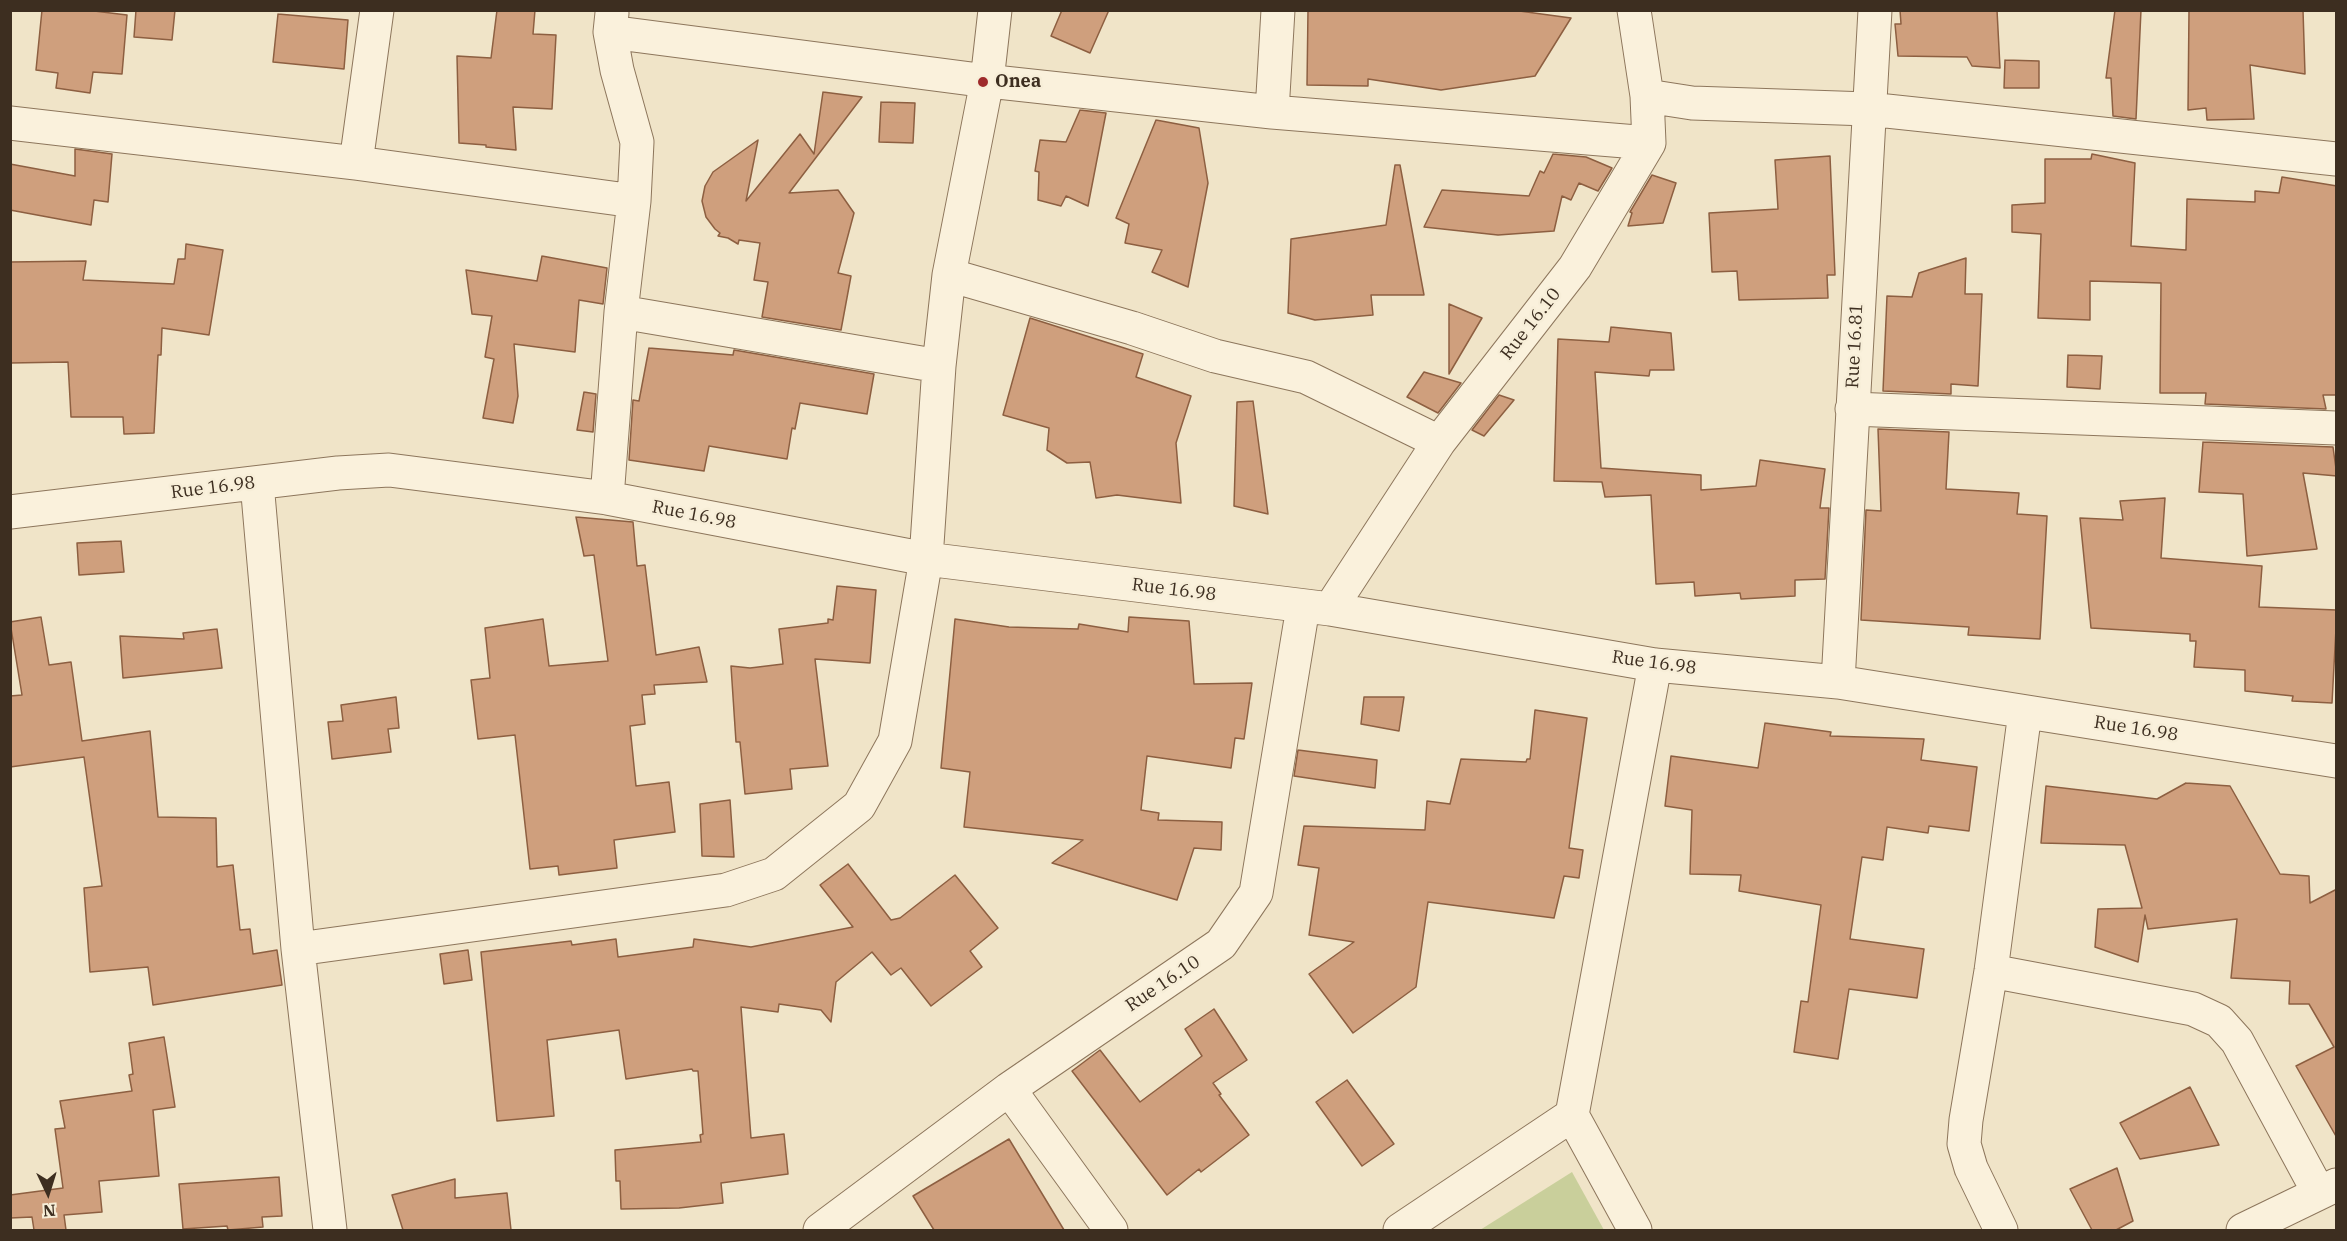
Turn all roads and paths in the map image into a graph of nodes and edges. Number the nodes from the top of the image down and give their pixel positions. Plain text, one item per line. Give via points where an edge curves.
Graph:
1 (377, 10) edge
2 (995, 10) edge
3 (1278, 10) edge
4 (1634, 10) edge
5 (1875, 10) edge
6 (611, 21) edge
7 (987, 81) junction
8 (1647, 96) junction
9 (1868, 109) junction
10 (1272, 112) junction
11 (10, 123) edge
12 (1648, 143) junction
13 (2337, 159) edge
14 (356, 163) junction
15 (634, 201) junction
16 (949, 275) junction
17 (621, 312) junction
18 (939, 366) junction
19 (1852, 410) junction
20 (2337, 428) edge
21 (1439, 442) junction
22 (257, 483) junction
23 (607, 498) junction
24 (10, 512) edge
25 (926, 559) junction
26 (1317, 608) junction
27 (1655, 665) junction
28 (1838, 682) junction
29 (2025, 712) junction
30 (2337, 761) edge
31 (298, 949) junction
32 (1991, 971) junction
33 (1009, 1089) junction
34 (1572, 1115) junction
35 (2328, 1189) edge
36 (330, 1230) edge
37 (820, 1230) edge
38 (1111, 1230) edge
39 (1400, 1230) edge
40 (1635, 1230) edge
41 (2001, 1230) edge
42 (2243, 1230) edge

1 - 14 street
2 - 7 street
3 - 10 street
4 - 8 street
5 - 9 street, Rue 16.81
6 - 7 street
6 - 15 street via 617,70 636,142
7 - 10 street
7 - 16 street
8 - 9 street via 1692,103
8 - 12 street
9 - 13 street
9 - 19 street, Rue 16.81
10 - 12 street
11 - 14 street
12 - 21 street, Rue 16.10 via 1575,267
14 - 15 street
15 - 17 street
16 - 18 street
16 - 21 street via 1215,356 1306,377
17 - 18 street
17 - 23 street
18 - 25 street
19 - 20 street
19 - 28 street, Rue 16.81
21 - 26 street, Rue 16.10
22 - 23 street, Rue 16.98 via 389,470
22 - 24 street, Rue 16.98
22 - 31 street
23 - 25 street, Rue 16.98
25 - 26 street, Rue 16.98
25 - 31 street via 895,741 859,806 774,874 726,890
26 - 27 street, Rue 16.98
26 - 33 street, Rue 16.10 via 1256,893 1221,944
27 - 28 street, Rue 16.98
27 - 34 street
28 - 29 street, Rue 16.98
29 - 30 street, Rue 16.98
29 - 32 street
31 - 36 street
32 - 35 street via 2193,1009 2219,1021 2237,1041
32 - 41 street via 1964,1144 1971,1168
33 - 37 street, Rue 16.10
33 - 38 street
34 - 39 street
34 - 40 street
35 - 42 street

